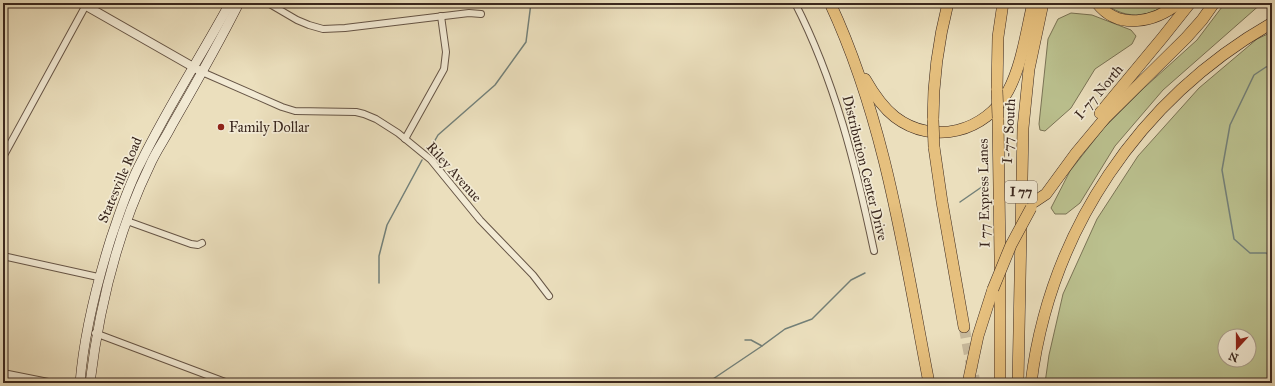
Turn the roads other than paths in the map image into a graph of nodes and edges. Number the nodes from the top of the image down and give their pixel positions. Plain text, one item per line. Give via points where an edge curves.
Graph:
1 (230, 3) edge
2 (239, 3) edge
3 (268, 3) edge
4 (795, 3) edge
5 (830, 3) edge
6 (948, 3) edge
7 (1003, 3) edge
8 (1026, 3) edge
9 (1033, 3) edge
10 (1043, 3) edge
11 (1097, 3) edge
12 (1179, 3) edge
13 (1190, 3) edge
14 (1214, 3) edge
15 (84, 4) edge
16 (481, 14) dead end
17 (441, 16) junction
18 (1272, 23) edge
19 (854, 59) junction
20 (1018, 66) junction
21 (193, 68) junction
22 (202, 72) junction
23 (406, 139) junction
24 (3, 157) edge
25 (1032, 205) junction
26 (128, 220) junction
27 (202, 242) dead end
28 (874, 251) dead end
29 (3, 256) edge
30 (98, 277) junction
31 (549, 296) dead end
32 (964, 327) tunnel mouth
33 (87, 331) junction
34 (97, 334) junction
35 (3, 374) edge
36 (968, 382) edge
37 (48, 383) edge
38 (80, 383) edge
39 (90, 383) edge
40 (228, 383) edge
41 (929, 383) edge
42 (1000, 383) edge
43 (1018, 383) edge
44 (1031, 383) edge

1 - 21 main road, Statesville Road
2 - 22 main road, Statesville Road
3 - 17 street via 297,20 323,29
4 - 28 street, Distribution Center Drive via 816,49 839,112 857,174
5 - 19 highway
6 - 32 highway, bridge via 937,57 934,147
7 - 42 highway, I 77 Express Lanes / I 77, bridge via 998,37 997,90
8 - 20 highway
9 - 20 highway
10 - 43 highway, I-77 South / I 77 via 1030,62 1023,128
11 - 12 highway via 1112,16 1122,20 1138,21 1157,16
13 - 25 highway, I-77 North / I 77 via 1075,144
14 - 25 highway via 1186,38 1106,117 1046,194
15 - 21 street
15 - 24 street
16 - 17 street
17 - 23 street via 446,52 444,68
18 - 44 highway via 1222,55 1180,91 1136,137 1106,177 1080,221 1061,265 1041,327
19 - 20 highway via 873,92 889,112 910,126 936,132 962,129 976,124 988,115 1008,91
19 - 41 highway via 888,176
21 - 22 street
21 - 30 main road, Statesville Road via 140,163 119,213
22 - 23 street, Riley Avenue via 295,111 364,114 376,118
22 - 26 main road, Statesville Road via 150,163
23 - 31 street, Riley Avenue via 431,160 480,220 520,260
25 - 36 highway, I-77 North / I 77, bridge via 1011,245 993,289 978,336
26 - 27 street via 191,244 198,245
26 - 34 main road, Statesville Road via 111,268
29 - 30 street
30 - 33 main road, Statesville Road
33 - 34 street
33 - 38 main road, Statesville Road
34 - 39 main road, Statesville Road
34 - 40 street
35 - 37 street

